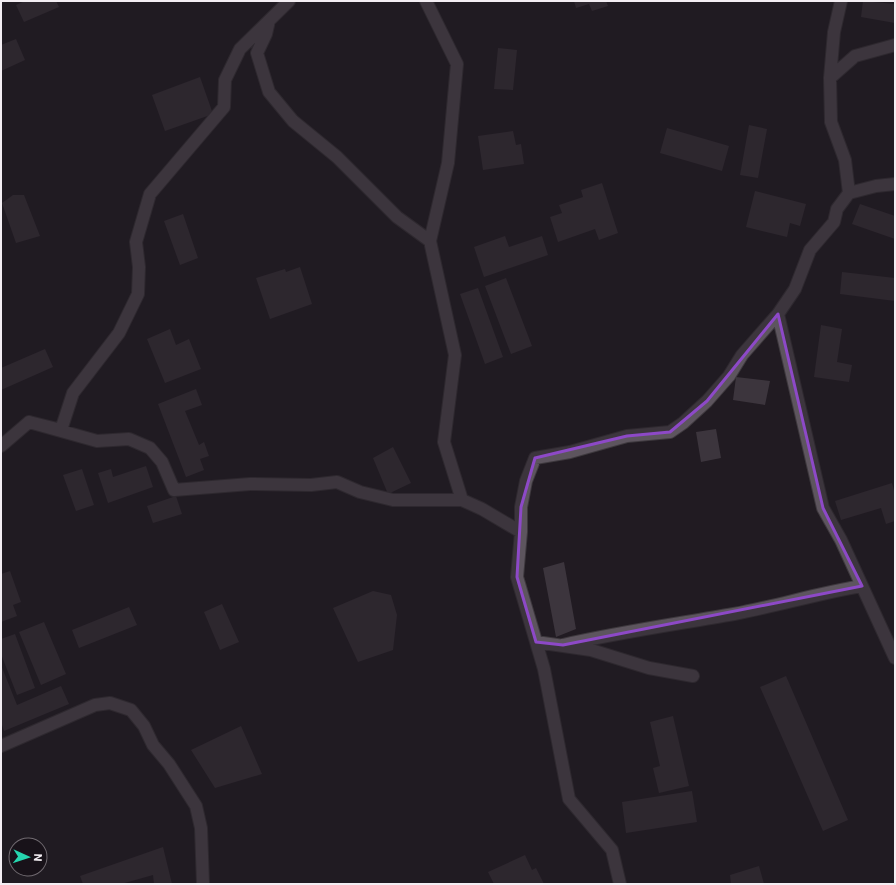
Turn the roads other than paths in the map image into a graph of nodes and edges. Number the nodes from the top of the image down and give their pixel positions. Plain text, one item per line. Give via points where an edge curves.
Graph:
1 (289, 1) edge
2 (841, 1) edge
3 (428, 2) edge
4 (269, 20) junction
5 (895, 45) edge
6 (830, 78) junction
7 (895, 184) edge
8 (849, 193) junction
9 (430, 241) junction
10 (778, 314) junction
11 (29, 422) junction
12 (1, 446) edge
13 (462, 500) junction
14 (521, 532) junction
15 (862, 586) junction
16 (536, 642) junction
17 (563, 645) junction
18 (895, 658) edge
19 (693, 676) dead end
20 (1, 746) edge
21 (203, 884) edge
22 (620, 884) edge

1 - 4 street
2 - 6 street via 834,32
3 - 9 street via 458,64 448,163
4 - 9 street via 257,53 269,92 293,121 337,157 397,217
4 - 11 street via 240,49 225,80 224,106 150,194 136,242 139,267 138,294 119,333 73,393 61,430
5 - 6 street via 855,56
6 - 8 street via 831,122 845,160
7 - 8 street
8 - 10 street via 837,209 834,222 810,250 795,289
9 - 13 street via 455,355 444,442
10 - 14 street via 707,401 670,432 627,436 570,452 535,458 526,481 521,507
10 - 15 street via 823,508 842,540
11 - 12 street
11 - 13 street via 97,441 129,440 150,448 162,462 174,490 250,484 310,485 337,482 360,492 393,500
13 - 14 street
14 - 16 street via 517,577
15 - 17 street via 736,614 662,625
15 - 18 street
16 - 17 street
16 - 22 street via 544,669 569,798 612,850
17 - 19 street via 591,650 649,668
20 - 21 street via 95,705 110,703 131,710 196,806 201,828

